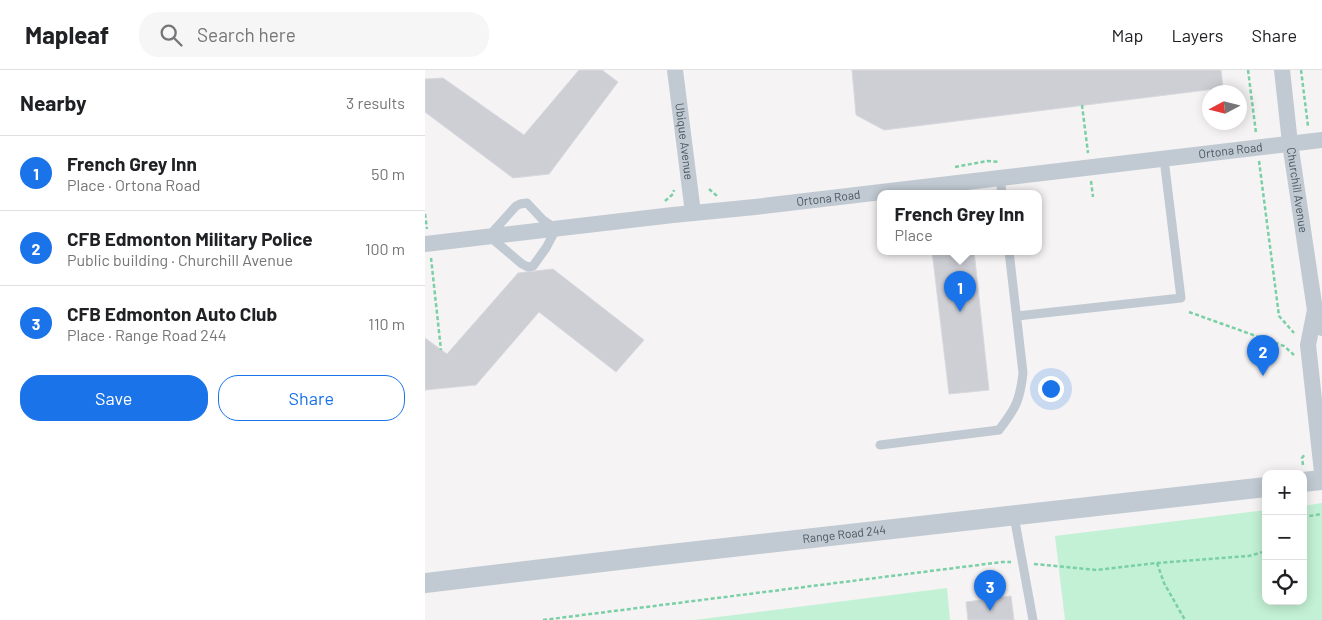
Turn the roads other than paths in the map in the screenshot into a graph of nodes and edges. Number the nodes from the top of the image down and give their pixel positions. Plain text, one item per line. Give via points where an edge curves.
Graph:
1 (675, 70) edge
2 (1282, 70) edge
3 (1322, 140) edge
4 (1290, 143) junction
5 (1164, 159) junction
6 (1001, 186) edge
7 (956, 190) edge
8 (877, 197) edge
9 (693, 213) junction
10 (556, 229) junction
11 (489, 236) junction
12 (426, 238) edge
13 (1009, 255) edge
14 (1315, 310) junction
15 (1017, 316) junction
16 (1322, 328) edge
17 (880, 445) dead end
18 (1313, 479) edge
19 (1262, 487) edge
20 (1014, 516) junction
21 (425, 583) edge
22 (1033, 620) edge

1 - 9 street, Ubique Avenue
2 - 4 street, Churchill Avenue
3 - 4 street, Ortona Road
4 - 5 street, Ortona Road
4 - 14 street, Churchill Avenue
5 - 6 street, Ortona Road
5 - 15 lane via 1181,298
6 - 7 street, Ortona Road
8 - 9 street, Ortona Road
9 - 10 street, Ortona Road
10 - 11 street, Ortona Road
10 - 11 lane via 527,203 520,204
10 - 11 lane via 533,266 522,264
11 - 12 street, Ortona Road
13 - 15 lane
14 - 16 street, Churchill Avenue
14 - 18 street, Churchill Avenue via 1308,345
15 - 17 lane via 1023,373 1021,393 999,430
19 - 20 street, Range Road 244
20 - 21 street, Range Road 244
20 - 22 lane

